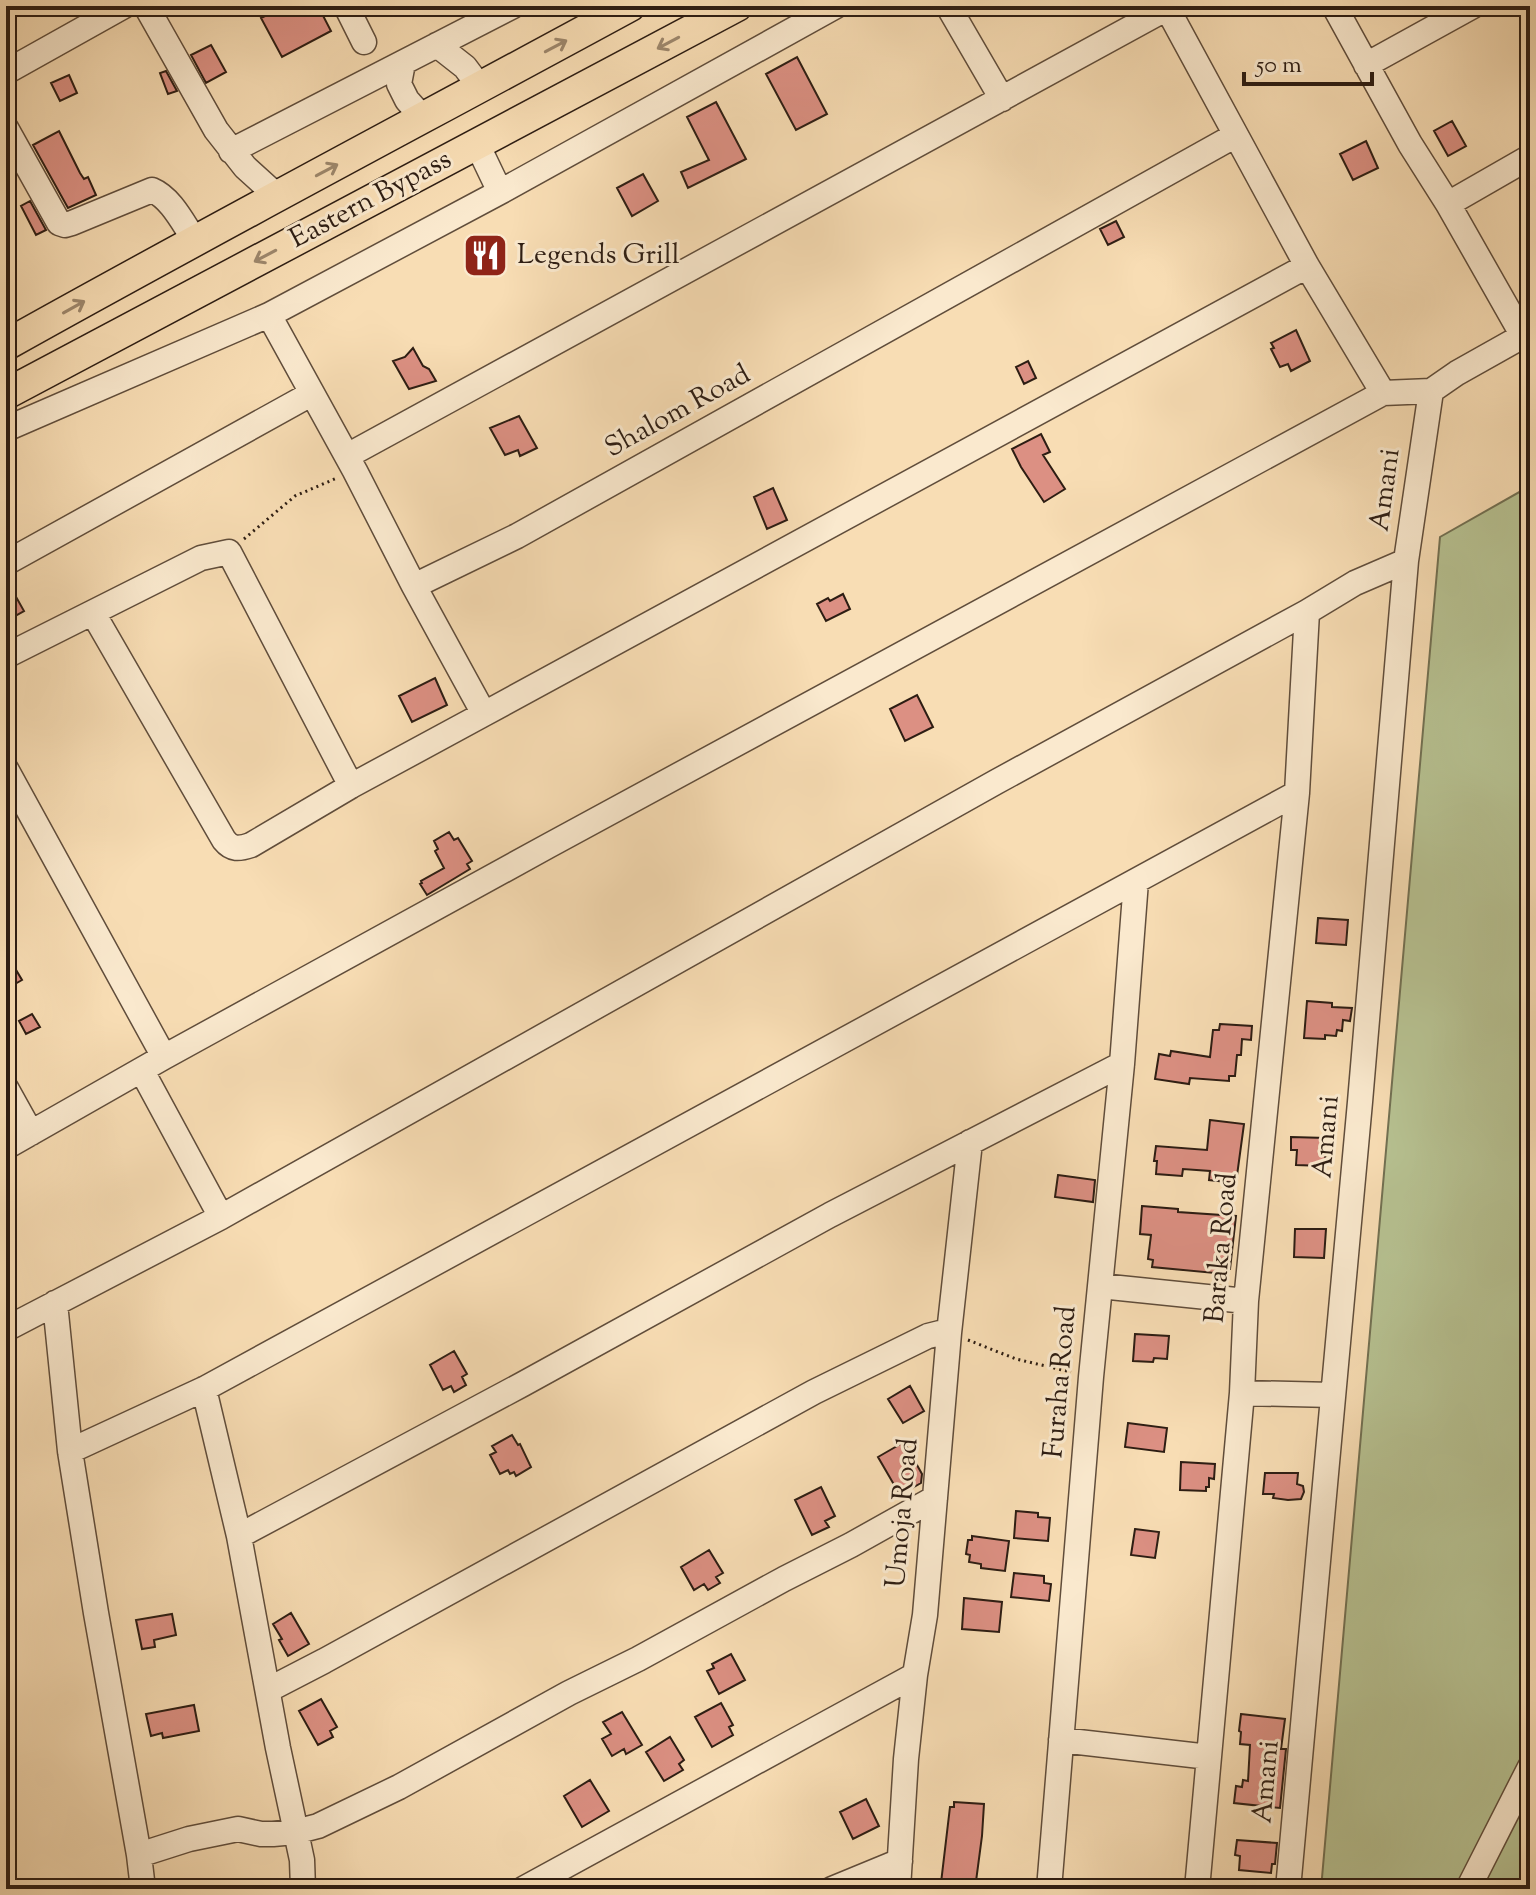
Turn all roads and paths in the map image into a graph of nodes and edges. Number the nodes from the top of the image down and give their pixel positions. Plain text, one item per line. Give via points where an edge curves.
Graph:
1 (124, 6) edge
2 (146, 6) edge
3 (346, 6) edge
4 (513, 6) edge
5 (630, 6) edge
6 (737, 6) edge
7 (836, 6) edge
8 (948, 6) edge
9 (1334, 6) edge
10 (1473, 6) edge
11 (1169, 7) edge
12 (364, 42) dead end
13 (437, 45) junction
14 (403, 63) junction
15 (1366, 65) junction
16 (6, 72) edge
17 (480, 87) junction
18 (1002, 99) junction
19 (423, 118) junction
20 (6, 128) edge
21 (1236, 135) junction
22 (477, 144) junction
23 (231, 151) junction
24 (1530, 157) edge
25 (500, 192) junction
26 (278, 197) junction
27 (1448, 204) junction
28 (194, 239) junction
29 (1307, 266) junction
30 (269, 315) junction
31 (1526, 334) edge
32 (6, 345) edge
33 (1431, 391) junction
34 (1383, 393) junction
35 (6, 394) edge
36 (311, 394) junction
37 (6, 429) edge
38 (351, 464) junction
39 (229, 552) junction
40 (1406, 561) junction
41 (6, 563) edge
42 (414, 586) junction
43 (1307, 612) junction
44 (93, 613) junction
45 (6, 656) edge
46 (484, 714) junction
47 (6, 769) edge
48 (351, 786) junction
49 (1297, 793) junction
50 (1136, 881) junction
51 (164, 1057) junction
52 (1122, 1064) junction
53 (142, 1071) junction
54 (6, 1088) edge
55 (31, 1133) junction
56 (970, 1142) junction
57 (6, 1147) edge
58 (221, 1217) junction
59 (1100, 1286) junction
60 (1246, 1301) junction
61 (55, 1303) junction
62 (6, 1329) edge
63 (949, 1333) junction
64 (1091, 1377) junction
65 (204, 1389) junction
66 (1242, 1393) junction
67 (1333, 1395) junction
68 (70, 1451) junction
69 (935, 1498) junction
70 (239, 1536) junction
71 (915, 1675) junction
72 (268, 1690) junction
73 (1061, 1740) junction
74 (1209, 1757) junction
75 (1530, 1767) edge
76 (295, 1832) junction
77 (139, 1855) junction
78 (900, 1861) junction
79 (143, 1889) edge
80 (303, 1889) edge
81 (523, 1889) edge
82 (832, 1889) edge
83 (898, 1889) edge
84 (1049, 1889) edge
85 (1197, 1889) edge
86 (1288, 1889) edge
87 (1468, 1889) edge

1 - 16 street
2 - 23 street
3 - 12 street
4 - 13 street
17 -> 5 main road, Eastern Bypass
6 -> 22 main road, Eastern Bypass
7 - 25 street
8 - 18 street
9 - 15 street
10 - 15 street
11 - 18 street
11 - 21 street
13 - 14 street
13 - 17 street
14 - 19 street via 399,84
14 - 23 street
15 - 27 street
17 - 19 main road, Eastern Bypass
18 - 38 street
26 -> 19 main road, Eastern Bypass
20 - 28 street via 59,223 72,223 152,190 166,199
21 - 29 street
21 - 42 street, Shalom Road via 517,536
22 - 25 street
22 -> 35 main road, Eastern Bypass
23 - 26 street
24 - 27 street
25 - 30 street
26 - 28 main road, Eastern Bypass
27 - 31 street
32 -> 28 main road, Eastern Bypass
29 - 34 street
29 - 46 street
30 - 36 street
30 - 37 street
31 - 33 street
33 - 34 street
33 - 40 street, Amani
34 - 51 street
36 - 38 street
36 - 41 street
38 - 39 path via 295,496
38 - 42 street
39 - 44 street via 201,558
39 - 48 street
40 - 43 street
40 - 67 street, Amani
42 - 46 street
43 - 49 street, Baraka Road
43 - 58 street
44 - 45 street
44 - 48 street via 228,845 251,845
46 - 48 street
47 - 51 street
49 - 50 street
49 - 60 street, Baraka Road
50 - 52 street, Furaha Road
50 - 65 street
51 - 53 street
52 - 56 street
52 - 59 street, Furaha Road
53 - 55 street
53 - 58 street
54 - 55 street
55 - 57 street
56 - 63 street, Umoja Road
56 - 70 street
58 - 61 street
59 - 60 street
59 - 64 street, Furaha Road
60 - 66 street, Baraka Road
61 - 62 street
61 - 68 street
63 - 64 path via 1016,1359
63 - 69 street, Umoja Road
63 - 72 street via 928,1336 814,1392
64 - 73 street, Furaha Road
65 - 68 street
65 - 70 street
66 - 67 street
66 - 74 street, Baraka Road
67 - 86 street, Amani
68 - 77 street
69 - 71 street, Umoja Road
69 - 76 street via 366,1805
70 - 72 street
71 - 78 street, Umoja Road
71 - 81 street
72 - 76 street
73 - 74 street
73 - 84 street, Furaha Road
74 - 85 street, Baraka Road
75 - 87 street
76 - 77 street via 238,1829
76 - 80 street
77 - 79 street
78 - 82 street
78 - 83 street, Umoja Road

